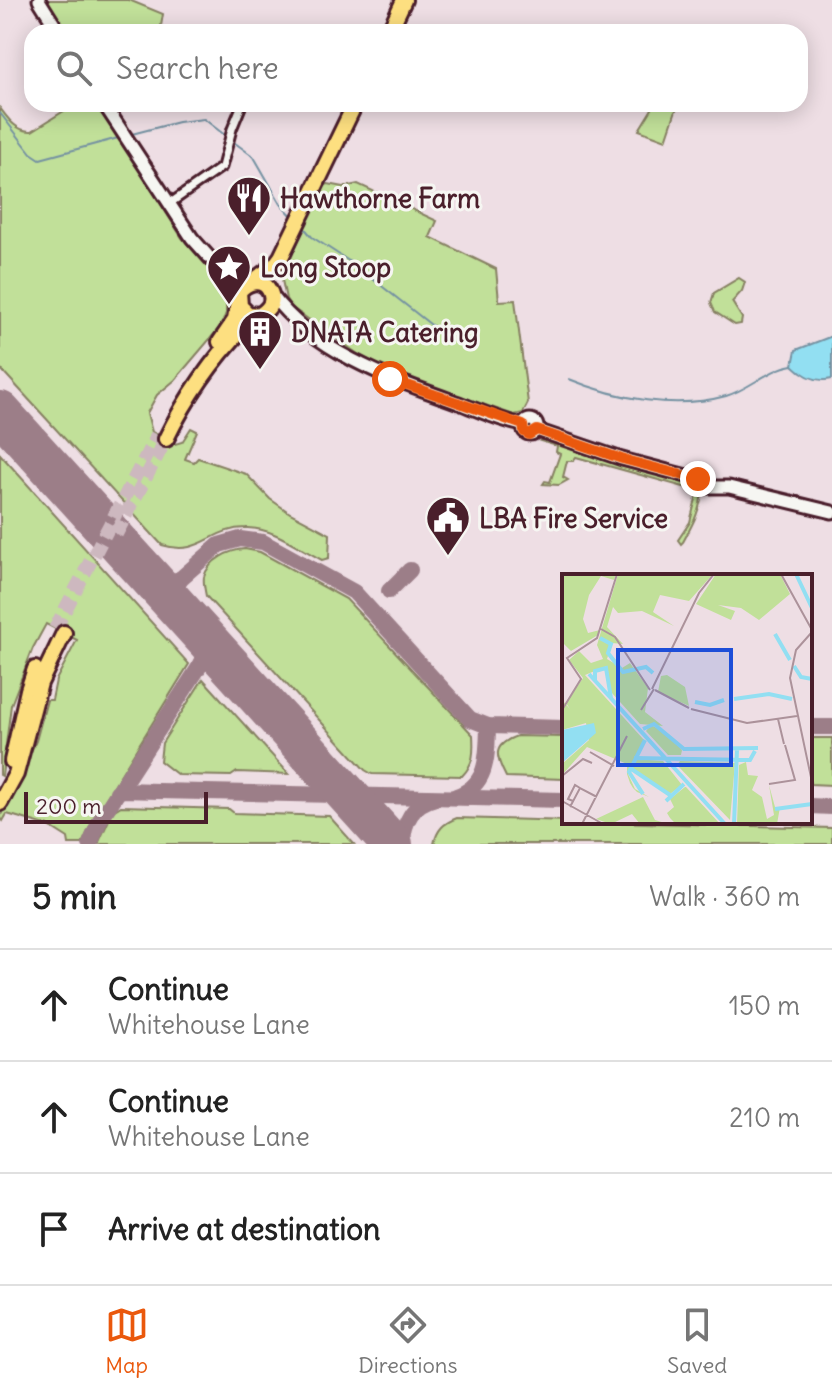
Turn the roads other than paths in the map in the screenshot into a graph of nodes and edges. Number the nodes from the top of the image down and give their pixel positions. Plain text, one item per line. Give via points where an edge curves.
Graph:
1 (39, 0) edge
2 (404, 0) edge
3 (54, 24) edge
4 (393, 24) edge
5 (109, 112) edge
6 (239, 112) edge
7 (351, 112) edge
8 (169, 204) junction
9 (275, 265) junction
10 (226, 276) junction
11 (251, 282) junction
12 (271, 293) junction
13 (238, 300) junction
14 (287, 314) junction
15 (261, 315) junction
16 (201, 371) junction
17 (161, 437) tunnel mouth
18 (832, 512) edge
19 (59, 631) tunnel mouth
20 (2, 800) edge

1 - 3 street
2 - 4 highway
5 - 8 street
6 - 8 street via 222,167
7 - 9 highway
8 - 10 street
9 - 11 highway
9 - 12 highway
10 - 11 street
10 - 13 street
11 - 12 highway via 263,284
11 - 13 highway via 242,287
12 - 14 street
12 - 15 highway
13 - 15 highway via 248,314
13 - 16 highway via 235,320
14 - 15 street
14 - 18 street via 363,366 523,425 529,435 537,430 698,479 708,487 729,487
15 - 16 highway
16 - 17 highway
19 - 20 highway via 16,774

